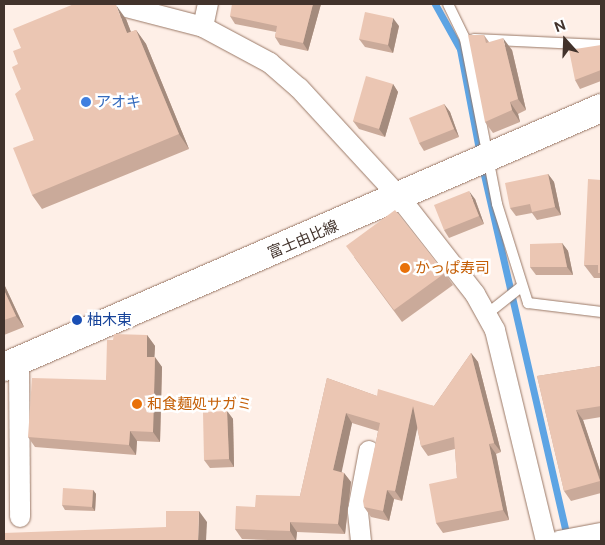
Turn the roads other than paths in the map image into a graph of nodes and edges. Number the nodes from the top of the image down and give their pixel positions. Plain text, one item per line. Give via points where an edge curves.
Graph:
1 (115, 4) edge
2 (208, 4) edge
3 (448, 4) edge
4 (203, 27) junction
5 (465, 39) junction
6 (601, 45) edge
7 (601, 108) edge
8 (487, 156) junction
9 (400, 198) junction
10 (521, 287) junction
11 (492, 310) junction
12 (601, 312) edge
13 (11, 364) edge
14 (369, 452) dead end
15 (20, 517) dead end
16 (601, 533) edge
17 (568, 540) edge
18 (361, 541) edge
19 (546, 541) edge

1 - 4 street
2 - 4 street
3 - 5 lane
4 - 9 street via 270,62 299,88
5 - 6 lane
5 - 8 lane
7 - 8 main road, 富士由比線
8 - 9 main road, 富士由比線
8 - 10 lane
9 - 11 street
9 - 13 main road, 富士由比線
10 - 11 lane
10 - 12 lane via 528,303
11 - 19 street
13 - 15 street
14 - 18 street via 358,510
16 - 17 street

